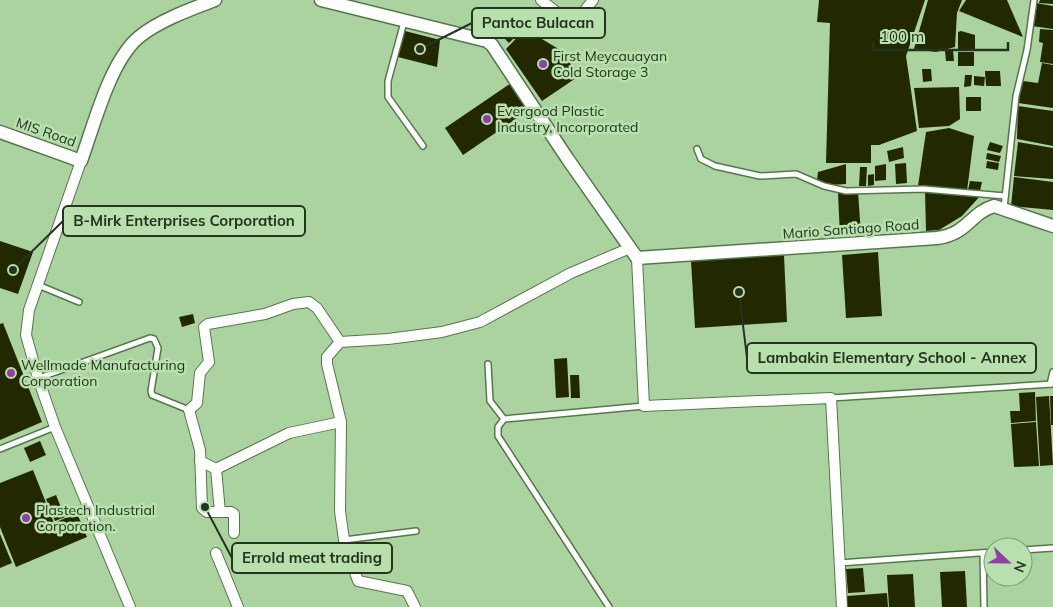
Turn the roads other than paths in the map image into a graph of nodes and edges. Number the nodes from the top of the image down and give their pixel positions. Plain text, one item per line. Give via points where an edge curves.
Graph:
1 (214, 0) edge
2 (321, 0) edge
3 (541, 0) edge
4 (593, 0) edge
5 (1034, 0) edge
6 (404, 22) junction
7 (0, 132) edge
8 (423, 146) dead end
9 (697, 150) dead end
10 (82, 161) junction
11 (1005, 202) junction
12 (1053, 226) edge
13 (633, 253) junction
14 (38, 285) junction
15 (79, 302) dead end
16 (340, 342) junction
17 (488, 364) dead end
18 (1053, 372) edge
19 (38, 378) junction
20 (1052, 384) edge
21 (831, 398) junction
22 (644, 406) junction
23 (189, 410) junction
24 (504, 419) junction
25 (341, 422) junction
26 (55, 427) junction
27 (0, 449) edge
28 (200, 461) junction
29 (216, 470) junction
30 (220, 512) junction
31 (416, 531) dead end
32 (234, 534) dead end
33 (344, 540) junction
34 (1053, 548) edge
35 (1033, 549) edge
36 (216, 553) dead end
37 (983, 553) edge
38 (839, 563) junction
39 (984, 587) edge
40 (130, 607) edge
41 (238, 607) edge
42 (415, 607) edge
43 (609, 607) edge
44 (842, 607) edge
45 (984, 607) edge

1 - 10 street via 146,32 126,51 113,74
2 - 6 street
3 - 4 street via 569,22 575,23
5 - 11 lane via 1016,96
6 - 8 lane via 388,81 388,97
6 - 13 street via 487,41 492,45
7 - 10 street, MIS Road
9 - 11 lane via 702,159 715,166 760,176 796,174 824,186 846,190 924,189
10 - 14 street
11 - 12 street
11 - 13 street, Mario Santiago Road via 989,208 956,234 937,238
13 - 16 street via 571,273 480,322 442,332
13 - 22 street
14 - 15 lane
14 - 19 street via 27,317 26,335
16 - 23 street via 317,308 309,302 208,324 204,332 209,362 200,373 197,403
16 - 25 street via 327,358 327,364
17 - 24 lane via 490,401
18 - 20 lane
19 - 23 lane via 150,338 158,348 152,395
19 - 26 street
20 - 21 lane
21 - 22 street
21 - 38 street
22 - 24 lane
23 - 28 street
24 - 43 lane via 498,427 498,436
25 - 29 street via 289,433
25 - 33 street via 340,511
26 - 27 lane
26 - 40 street
28 - 29 street
28 - 30 street via 202,508 207,512
29 - 30 street
30 - 32 street via 234,514
31 - 33 lane
33 - 42 street via 358,581 407,591
34 - 35 lane
36 - 41 street
37 - 38 lane
38 - 44 street
39 - 45 lane

